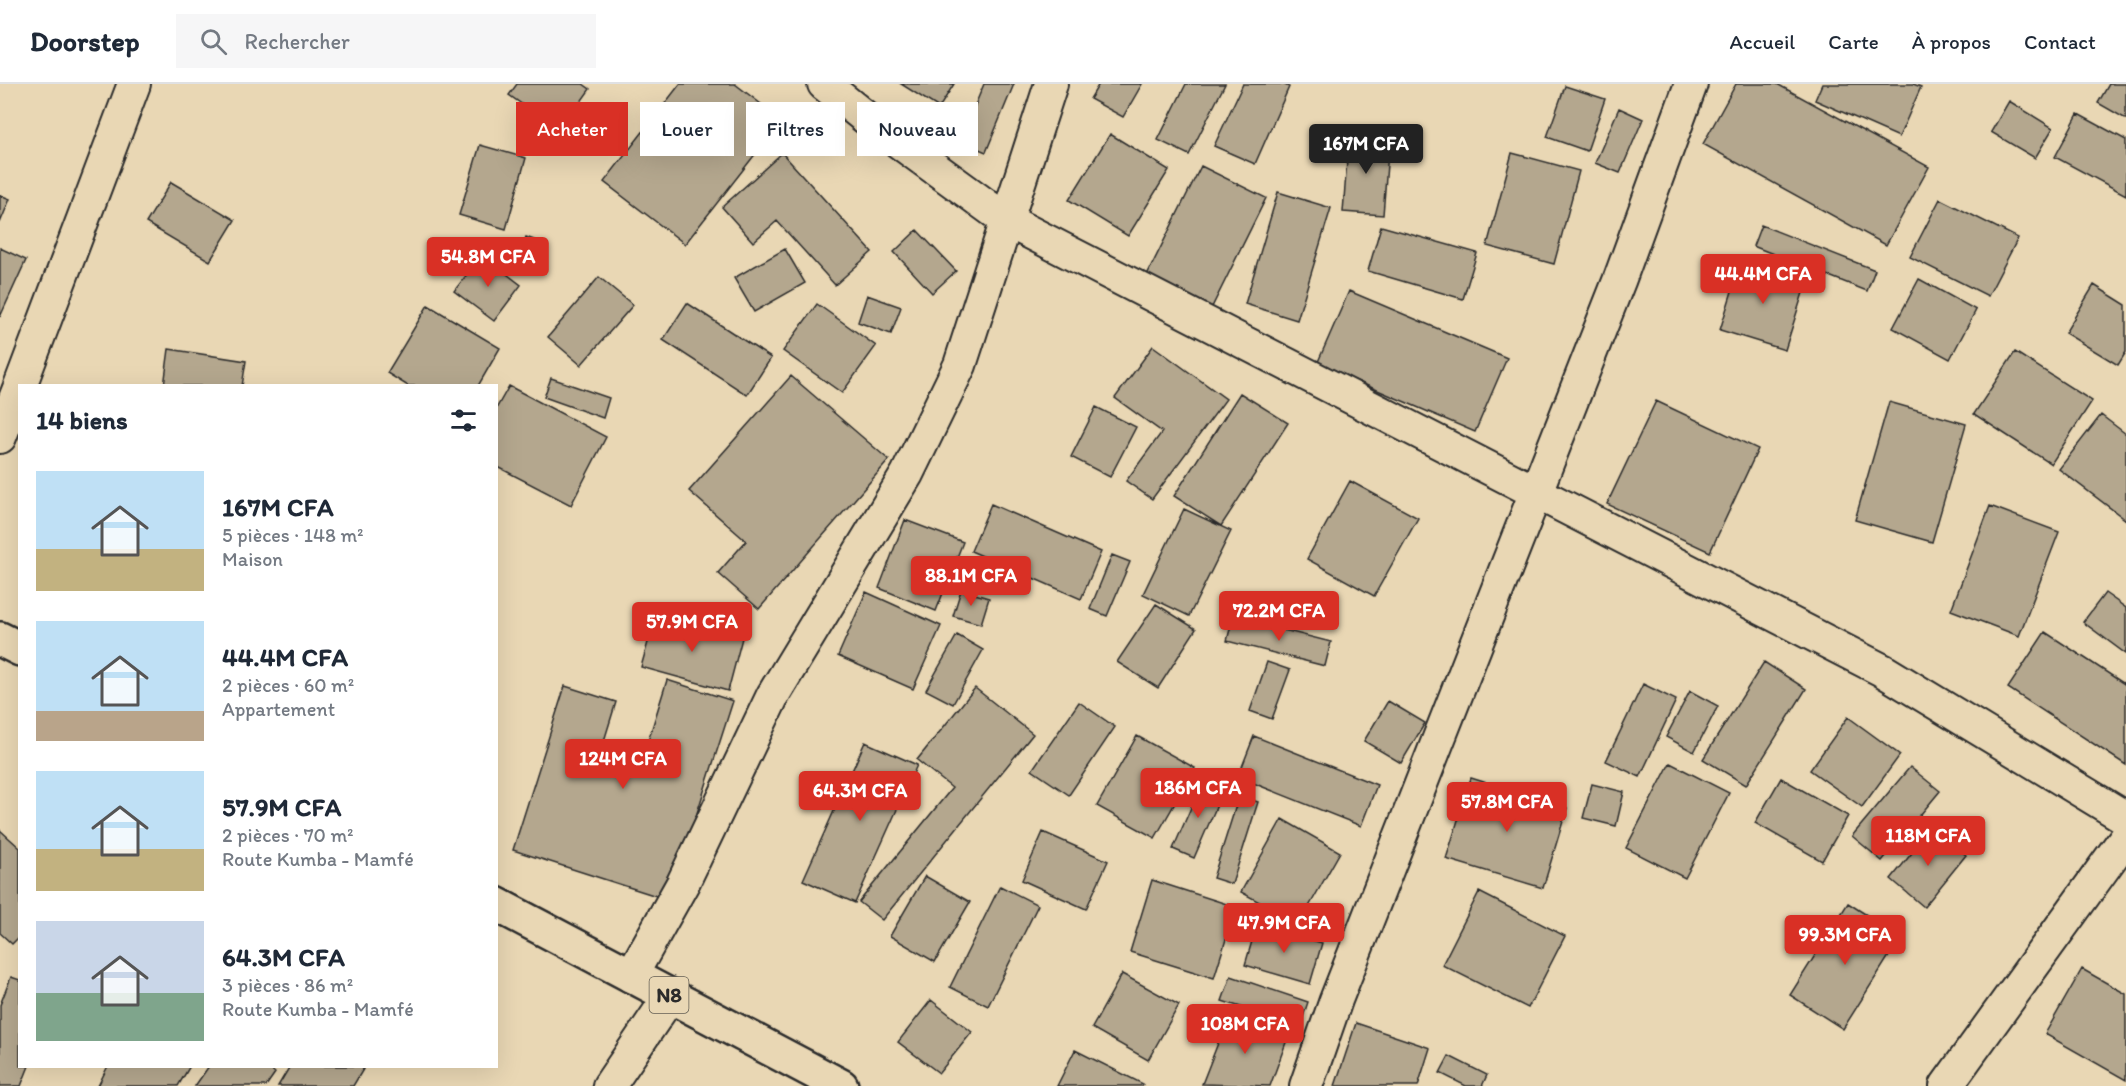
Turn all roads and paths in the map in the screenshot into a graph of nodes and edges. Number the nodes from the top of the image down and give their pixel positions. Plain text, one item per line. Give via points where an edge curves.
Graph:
1 (134, 84) edge
2 (824, 84) edge
3 (1051, 84) edge
4 (1691, 84) edge
5 (1006, 220) junction
6 (21, 384) edge
7 (18, 391) edge
8 (0, 437) edge
9 (1536, 491) junction
10 (0, 639) edge
11 (18, 648) edge
12 (2126, 818) edge
13 (2126, 837) edge
14 (498, 905) edge
15 (631, 976) junction
16 (670, 996) junction
17 (609, 1086) edge
18 (841, 1086) edge
19 (1306, 1086) edge
20 (1946, 1086) edge

1 - 6 street
2 - 5 street
3 - 5 street
4 - 9 street
5 - 9 street
5 - 15 street via 960,364 907,474 773,695 682,883
7 - 8 street
9 - 12 street via 1882,670
9 - 19 street via 1336,1000
10 - 11 highway
13 - 20 street
14 - 15 highway, N8
15 - 16 highway, N8
16 - 17 street
16 - 18 highway, N8

